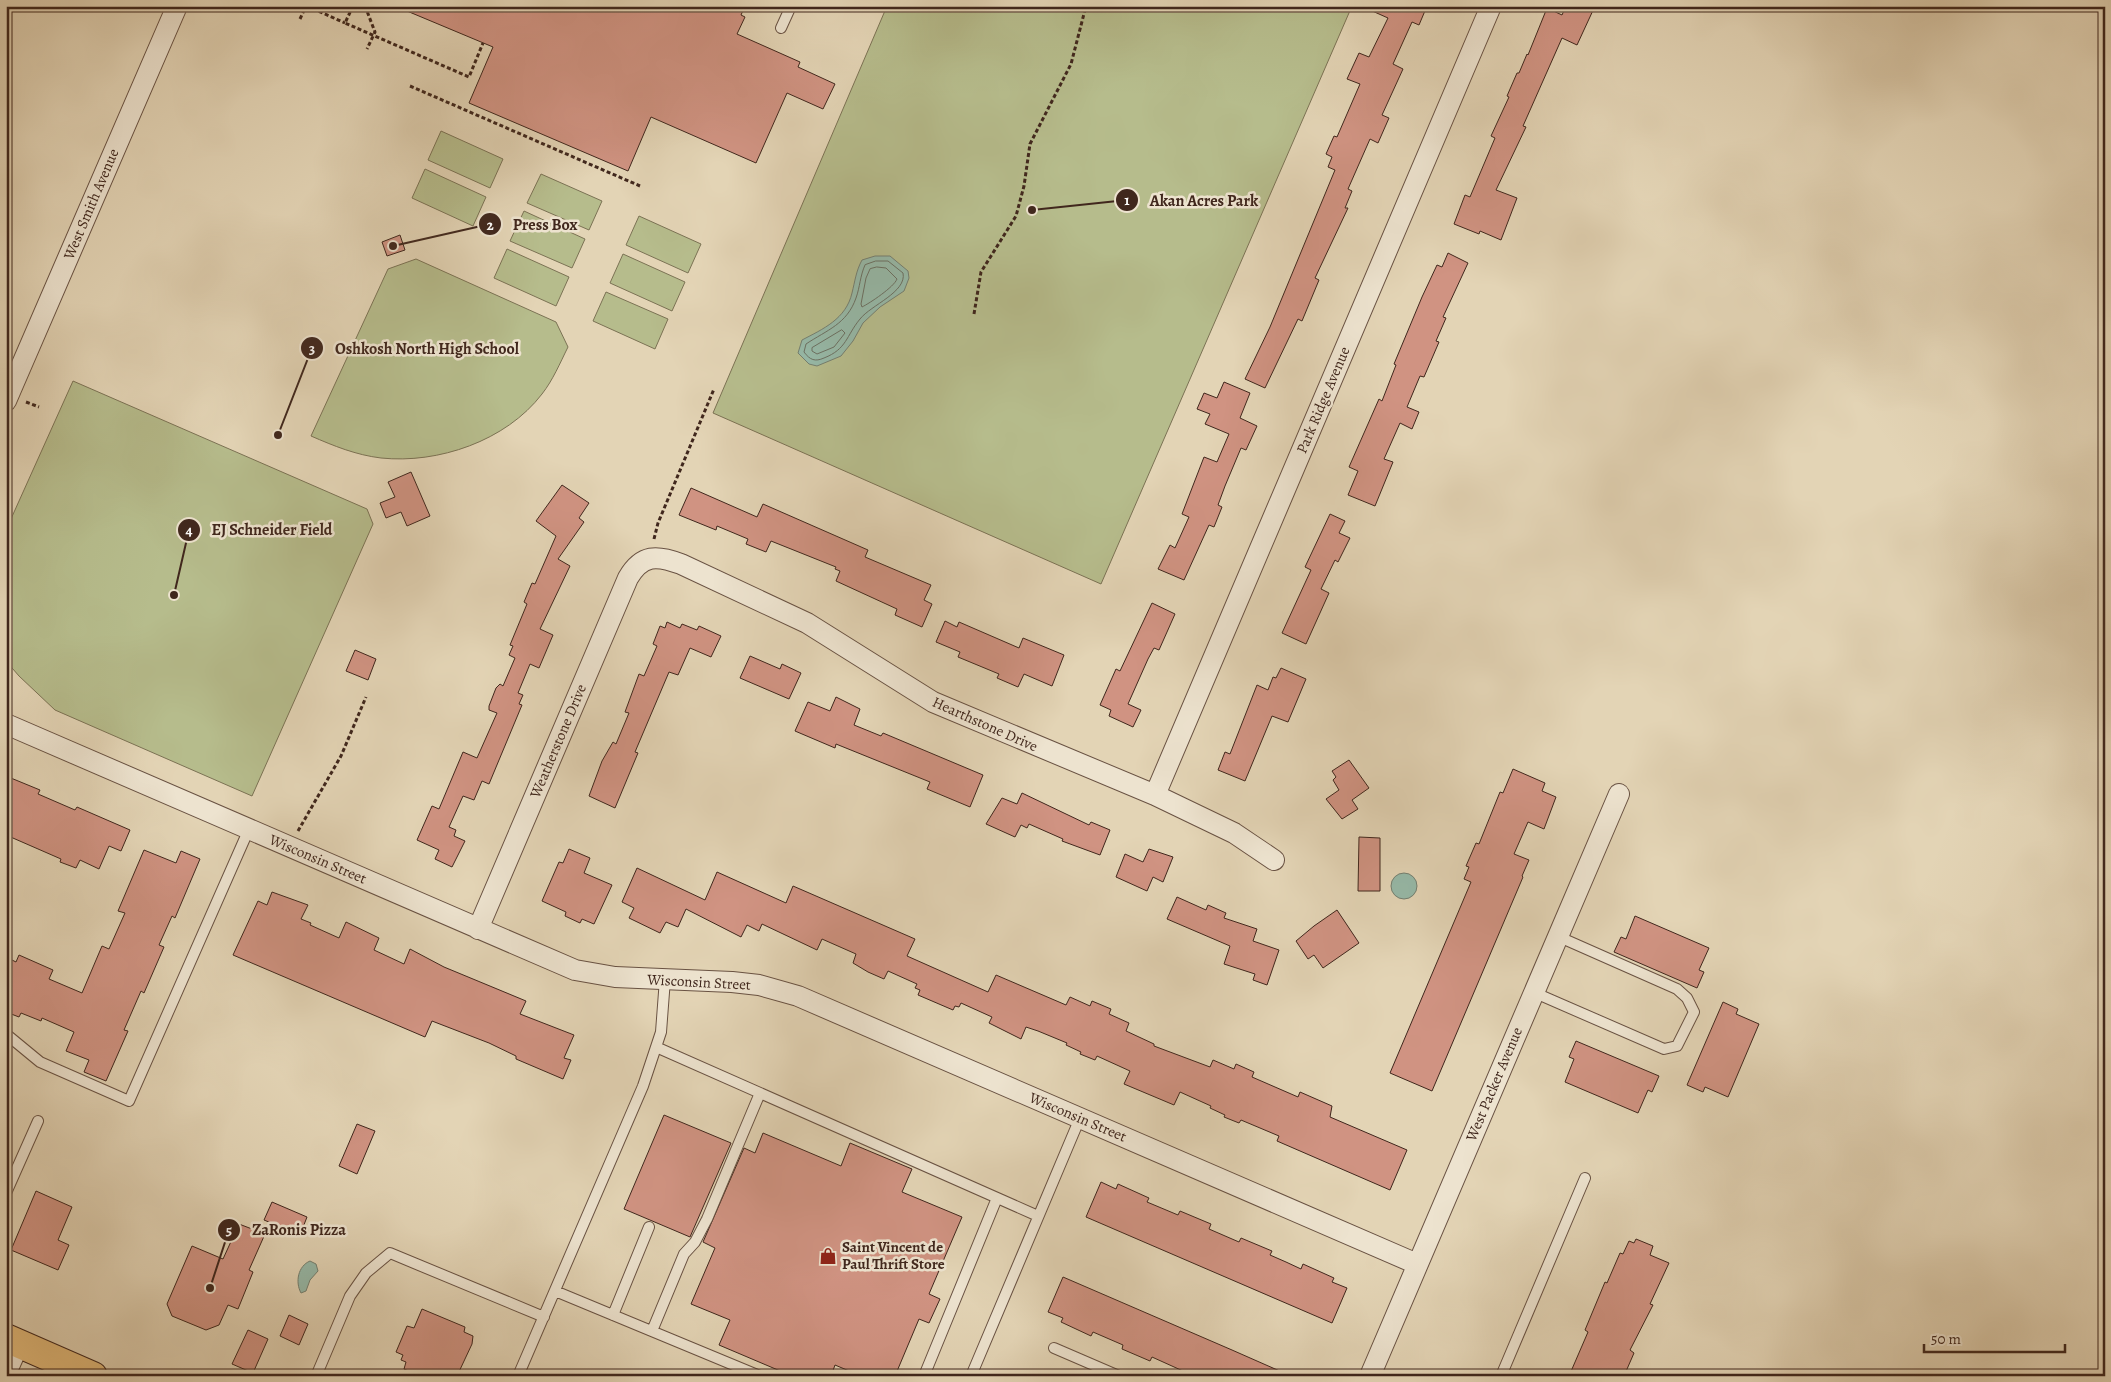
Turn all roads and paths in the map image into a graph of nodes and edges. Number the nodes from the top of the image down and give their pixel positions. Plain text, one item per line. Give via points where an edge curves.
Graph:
1 (177, 6) edge
2 (306, 6) edge
3 (352, 6) edge
4 (365, 6) edge
5 (791, 6) edge
6 (1086, 6) edge
7 (1491, 6) edge
8 (300, 19) dead end
9 (345, 23) junction
10 (781, 28) dead end
11 (373, 35) junction
12 (483, 43) dead end
13 (366, 49) dead end
14 (410, 86) dead end
15 (640, 186) dead end
16 (974, 314) dead end
17 (714, 389) dead end
18 (6, 401) edge
19 (650, 558) junction
20 (366, 697) dead end
21 (6, 724) edge
22 (1619, 794) dead end
23 (1155, 795) junction
24 (249, 829) junction
25 (289, 847) junction
26 (1274, 860) dead end
27 (478, 929) junction
28 (1557, 936) junction
29 (665, 979) junction
30 (1533, 992) junction
31 (6, 1034) edge
32 (656, 1047) junction
33 (760, 1093) junction
34 (1080, 1118) junction
35 (38, 1121) dead end
36 (1585, 1178) dead end
37 (6, 1193) edge
38 (997, 1198) junction
39 (1038, 1216) junction
40 (649, 1227) dead end
41 (1417, 1264) junction
42 (555, 1291) junction
43 (613, 1315) junction
44 (544, 1317) junction
45 (652, 1331) junction
46 (13, 1341) edge
47 (1054, 1348) dead end
48 (6, 1373) edge
49 (320, 1375) edge
50 (93, 1376) edge
51 (518, 1376) edge
52 (760, 1376) edge
53 (924, 1376) edge
54 (971, 1376) edge
55 (1119, 1376) edge
56 (1370, 1376) edge
57 (1501, 1376) edge

1 - 18 street, West Smith Avenue
2 - 8 path
2 - 9 path
3 - 9 path
4 - 11 path
5 - 10 lane
6 - 16 path via 1070,64 1030,144 1016,216 982,272
7 - 23 street, Park Ridge Avenue
9 - 11 path
11 - 12 path via 469,76
11 - 13 path
14 - 15 path
17 - 19 path via 658,523
19 - 23 street, Hearthstone Drive via 662,557 681,564 807,622 933,702 958,714
19 - 27 street, Weatherstone Drive via 634,568 628,578
20 - 25 path via 341,756
21 - 24 street, Wisconsin Street
22 - 28 street, West Packer Avenue
23 - 26 street, Hearthstone Drive via 1234,833
24 - 25 street, Wisconsin Street
24 - 31 lane via 129,1102 40,1062
25 - 27 street, Wisconsin Street
27 - 29 street, Wisconsin Street via 575,970 616,978
28 - 30 street, West Packer Avenue
28 - 30 lane via 1677,989 1688,998 1694,1012 1686,1033 1677,1046 1664,1049
29 - 32 lane via 661,1032
29 - 34 street, Wisconsin Street via 759,985 798,996
30 - 41 street, West Packer Avenue
32 - 33 lane
32 - 42 lane via 643,1086
33 - 38 lane
33 - 45 lane via 707,1219 695,1242 684,1254
34 - 39 lane
34 - 41 street, Wisconsin Street
35 - 37 lane
36 - 57 lane
38 - 39 lane
38 - 53 lane
39 - 54 lane
40 - 43 lane
41 - 56 street, West Packer Avenue
42 - 43 lane
42 - 44 lane
43 - 45 lane
44 - 49 lane via 390,1253 366,1273 350,1296
44 - 51 lane
45 - 52 lane
46 - 48 street
46 - 50 main road
47 - 55 lane

